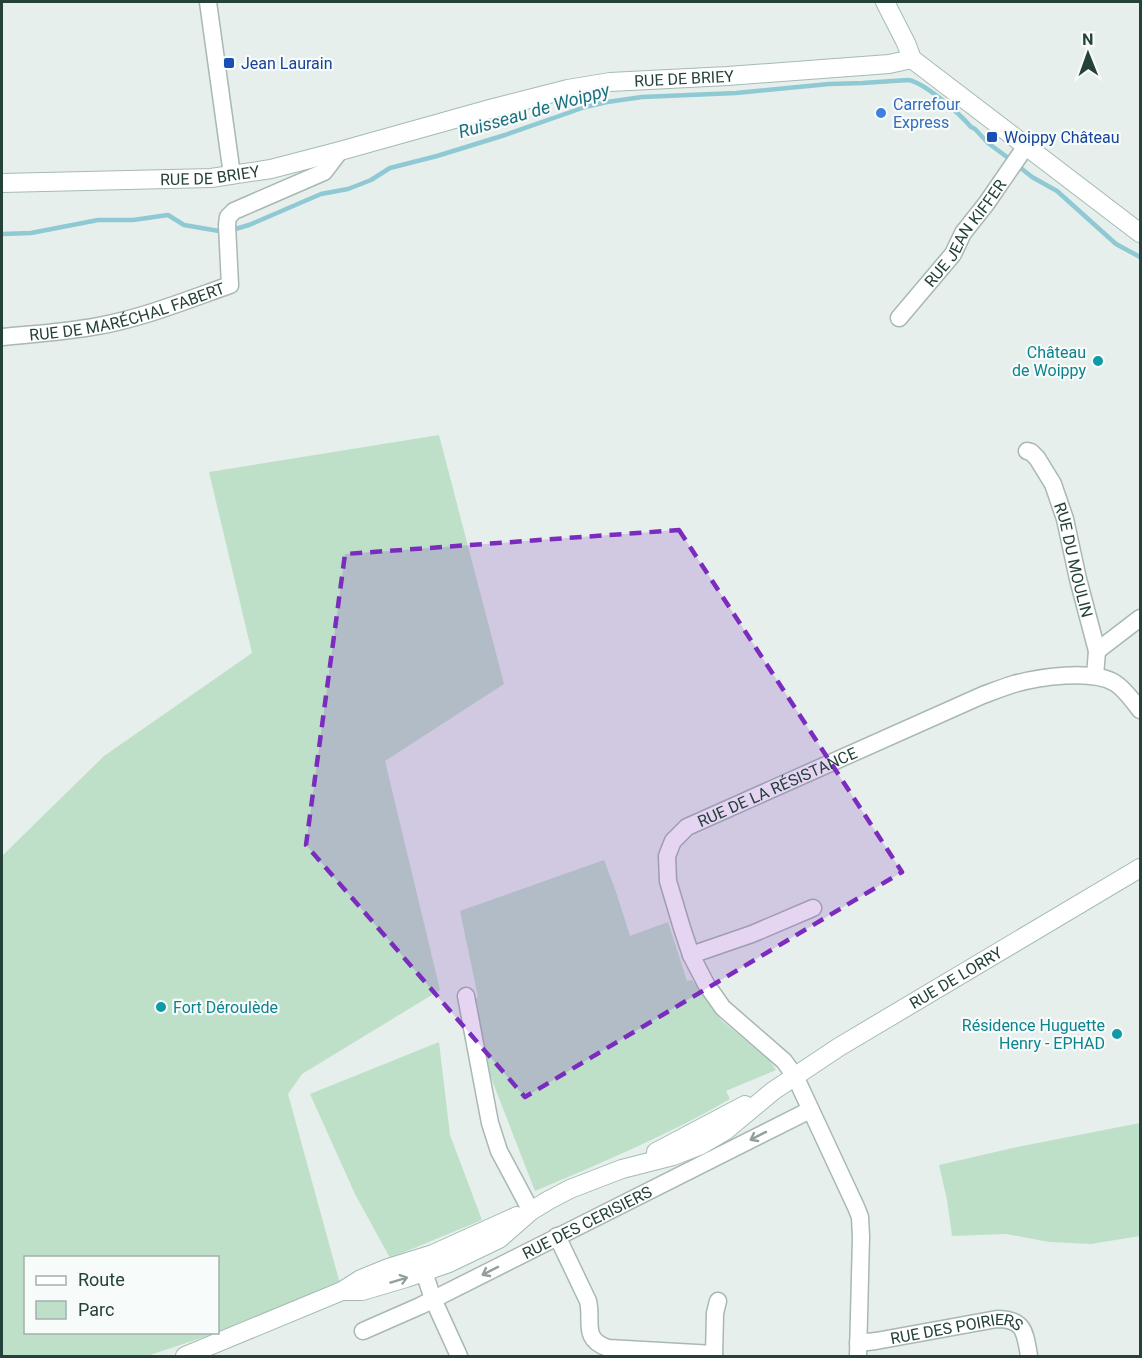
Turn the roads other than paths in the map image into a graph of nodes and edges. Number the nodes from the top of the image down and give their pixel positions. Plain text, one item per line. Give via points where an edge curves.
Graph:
1 (208, 2) edge
2 (885, 2) edge
3 (912, 59) junction
4 (1026, 146) junction
5 (340, 151) junction
6 (232, 175) junction
7 (2, 183) edge
8 (1140, 233) edge
9 (899, 318) dead end
10 (2, 337) edge
11 (1027, 451) dead end
12 (1140, 618) edge
13 (1097, 651) junction
14 (1095, 676) junction
15 (1140, 710) edge
16 (1140, 868) edge
17 (813, 908) dead end
18 (691, 955) junction
19 (466, 996) dead end
20 (795, 1076) junction
21 (810, 1110) junction
22 (531, 1211) junction
23 (557, 1236) junction
24 (422, 1265) junction
25 (434, 1299) junction
26 (718, 1301) dead end
27 (363, 1331) dead end
28 (858, 1350) edge
29 (714, 1355) edge
30 (185, 1356) edge
31 (459, 1356) edge
32 (1029, 1356) edge

1 - 6 street
2 - 3 street
3 - 4 street
3 - 5 street, RUE DE BRIEY via 890,64 592,84
4 - 8 street
4 - 9 street, RUE JEAN KIFFER via 963,233 953,254
5 - 6 street, RUE DE BRIEY
5 - 10 street, RUE DE MARÉCHAL FABERT via 324,172 228,217 230,285 98,326
6 - 7 street, RUE DE BRIEY
11 - 13 street, RUE DU MOULIN via 1037,458 1056,491
12 - 13 street
13 - 14 street, RUE DU MOULIN
14 - 15 street, RUE DE LA RÉSISTANCE via 1115,683
14 - 18 street, RUE DE LA RÉSISTANCE via 1044,678 984,695 687,827 673,841 667,856 668,881
16 - 20 street, RUE DE LORRY
17 - 18 street
18 - 20 street, RUE DE LA RÉSISTANCE via 723,1008 784,1061
19 - 22 street via 489,1120 499,1151
20 - 21 street, RUE DE LA RÉSISTANCE
20 - 22 street, RUE DE LORRY via 679,1140
21 -> 23 street, RUE DES CERISIERS
21 - 28 street, RUE DE LA RÉSISTANCE via 860,1217
22 - 24 street, RUE DE LORRY via 501,1222
23 -> 25 street, RUE DES CERISIERS
23 - 29 street via 588,1301 589,1329 596,1343 608,1348
24 - 25 street
24 - 30 street, RUE DE LORRY via 388,1268
25 - 27 street, RUE DES CERISIERS
25 - 31 street
26 - 29 street
28 - 32 street, RUE DES POIRIERS via 876,1341 1010,1319 1021,1325

